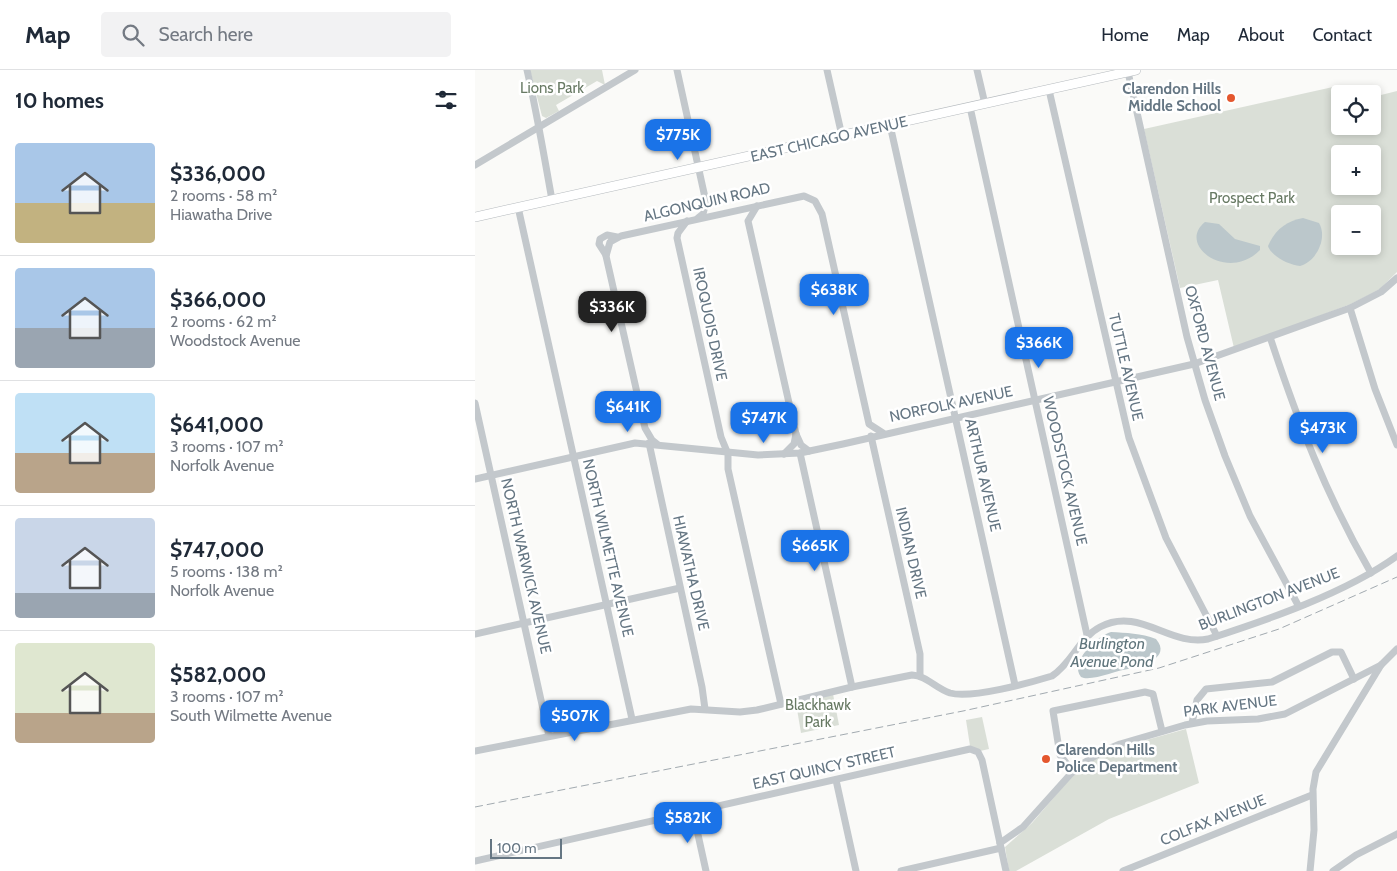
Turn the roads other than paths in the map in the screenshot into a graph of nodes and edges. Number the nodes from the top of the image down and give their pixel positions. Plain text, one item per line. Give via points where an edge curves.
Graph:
1 (527, 70) edge
2 (635, 70) edge
3 (677, 70) edge
4 (827, 70) edge
5 (977, 70) edge
6 (1128, 71) edge
7 (1049, 90) junction
8 (985, 104) junction
9 (969, 107) junction
10 (890, 125) junction
11 (540, 126) junction
12 (841, 136) junction
13 (475, 165) edge
14 (699, 168) junction
15 (552, 200) junction
16 (706, 202) junction
17 (757, 205) junction
18 (518, 208) junction
19 (727, 212) junction
20 (475, 217) edge
21 (698, 218) junction
22 (687, 221) junction
23 (748, 221) junction
24 (661, 227) junction
25 (617, 237) junction
26 (677, 238) junction
27 (610, 242) joint
28 (606, 256) junction
29 (1397, 278) edge
30 (1350, 308) junction
31 (1270, 338) junction
32 (1194, 364) junction
33 (1114, 382) junction
34 (1035, 400) junction
35 (475, 403) edge
36 (955, 418) junction
37 (869, 424) junction
38 (645, 428) junction
39 (885, 433) junction
40 (796, 434) junction
41 (871, 436) junction
42 (721, 437) junction
43 (862, 439) junction
44 (635, 443) junction
45 (653, 443) junction
46 (1397, 445) edge
47 (706, 451) junction
48 (809, 451) junction
49 (800, 453) junction
50 (728, 454) junction
51 (783, 454) junction
52 (573, 456) junction
53 (491, 475) junction
54 (475, 479) edge
55 (1397, 556) edge
56 (1371, 573) junction
57 (680, 588) junction
58 (607, 605) junction
59 (1298, 606) junction
60 (524, 623) junction
61 (475, 634) edge
62 (1087, 635) junction
63 (1217, 636) junction
64 (1397, 649) edge
65 (1381, 665) junction
66 (920, 676) junction
67 (1354, 679) junction
68 (1015, 685) junction
69 (852, 687) junction
70 (781, 704) junction
71 (705, 709) junction
72 (632, 719) junction
73 (1192, 723) junction
74 (1162, 731) junction
75 (549, 736) junction
76 (475, 751) edge
77 (1073, 772) junction
78 (835, 780) junction
79 (1313, 795) junction
80 (693, 812) junction
81 (1397, 834) edge
82 (1000, 846) junction
83 (475, 861) edge
84 (706, 871) edge
85 (856, 871) edge
86 (901, 871) edge
87 (1006, 871) edge
88 (1123, 871) edge
89 (1310, 871) edge
90 (1333, 871) edge

1 - 11 street
2 - 11 street
3 - 14 street
4 - 12 street
5 - 8 street
6 - 7 main road, EAST CHICAGO AVENUE
6 - 32 street, OXFORD AVENUE
7 - 8 main road, EAST CHICAGO AVENUE
7 - 33 street, TUTTLE AVENUE
8 - 9 main road, EAST CHICAGO AVENUE
9 - 10 main road, EAST CHICAGO AVENUE
9 - 34 street, WOODSTOCK AVENUE
10 - 12 main road, EAST CHICAGO AVENUE
10 - 36 street, ARTHUR AVENUE
11 - 13 street
11 - 15 street
12 - 14 main road, EAST CHICAGO AVENUE
14 - 15 main road, EAST CHICAGO AVENUE
14 - 16 street
15 - 18 main road, EAST CHICAGO AVENUE
16 - 19 street
16 - 21 street via 703,214
17 - 19 street, ALGONQUIN ROAD
17 - 23 street
17 - 37 street, ALGONQUIN ROAD via 800,196 813,199 822,214
18 - 20 main road, EAST CHICAGO AVENUE
18 - 52 street, NORTH WILMETTE AVENUE
19 - 21 street, ALGONQUIN ROAD
19 - 23 street via 739,213
21 - 22 street, ALGONQUIN ROAD
22 - 24 street, ALGONQUIN ROAD
22 - 26 street
23 - 40 street
24 - 25 street, ALGONQUIN ROAD
24 - 26 street
25 - 27 street, ALGONQUIN ROAD
25 - 28 street via 607,235 600,238 599,244
26 - 42 street, IROQUOIS DRIVE
27 - 28 street, HIAWATHA DRIVE
28 - 38 street, HIAWATHA DRIVE
29 - 30 street, NORFOLK AVENUE via 1381,292
30 - 31 street, NORFOLK AVENUE
30 - 46 street via 1375,390
31 - 32 street, NORFOLK AVENUE
31 - 56 street via 1311,456
32 - 33 street, NORFOLK AVENUE
32 - 59 street, OXFORD AVENUE via 1215,432 1237,487
33 - 34 street, NORFOLK AVENUE
33 - 63 street, TUTTLE AVENUE via 1153,507 1180,568
34 - 36 street, NORFOLK AVENUE
34 - 62 street, WOODSTOCK AVENUE
35 - 53 street, NORTH WARWICK AVENUE
36 - 39 street, NORFOLK AVENUE
36 - 68 street, ARTHUR AVENUE
37 - 39 street
37 - 43 street
38 - 44 street
38 - 45 street, HIAWATHA DRIVE
39 - 41 street, NORFOLK AVENUE
40 - 48 street via 801,445
40 - 51 street via 791,449
41 - 43 street, NORFOLK AVENUE
41 - 66 street, INDIAN DRIVE via 920,654
42 - 47 street via 714,450
42 - 50 street, IROQUOIS DRIVE
43 - 48 street, NORFOLK AVENUE
44 - 45 street, NORFOLK AVENUE
44 - 52 street, NORFOLK AVENUE
45 - 47 street, NORFOLK AVENUE
45 - 57 street, HIAWATHA DRIVE
47 - 50 street, NORFOLK AVENUE
48 - 49 street, NORFOLK AVENUE
49 - 51 street, NORFOLK AVENUE
49 - 69 street
50 - 51 street, NORFOLK AVENUE
50 - 70 street, IROQUOIS DRIVE
52 - 53 street, NORFOLK AVENUE
52 - 58 street, NORTH WILMETTE AVENUE
53 - 54 street, NORFOLK AVENUE
53 - 60 street, NORTH WARWICK AVENUE
55 - 56 street, BURLINGTON AVENUE
56 - 59 street, BURLINGTON AVENUE
57 - 58 street
57 - 71 street, HIAWATHA DRIVE
58 - 60 street
58 - 72 street, NORTH WILMETTE AVENUE
59 - 63 street, BURLINGTON AVENUE
60 - 61 street
60 - 75 street, NORTH WARWICK AVENUE
62 - 63 street, BURLINGTON AVENUE via 1108,623 1127,620 1142,622 1190,640 1201,641
62 - 68 street, BURLINGTON AVENUE via 1057,673
64 - 65 street, PARK AVENUE
65 - 67 street, PARK AVENUE
65 - 79 street via 1318,766
66 - 68 street, BURLINGTON AVENUE via 954,694 974,694
66 - 69 street
67 - 73 street, PARK AVENUE via 1278,716
67 - 73 street via 1341,652 1332,652 1272,682 1206,689 1197,700
69 - 70 street
70 - 71 street via 740,712
71 - 72 street
72 - 75 street
73 - 74 street, PARK AVENUE
74 - 77 street, PARK AVENUE via 1109,748 1086,760
74 - 77 street via 1153,694 1145,692 1053,711 1060,755
75 - 76 street
77 - 82 street, PARK AVENUE via 1023,827
78 - 80 street, EAST QUINCY STREET
78 - 82 street, EAST QUINCY STREET via 958,751 975,750 982,760
78 - 85 street
79 - 88 street, COLFAX AVENUE
79 - 89 street
80 - 83 street, EAST QUINCY STREET
80 - 84 street
81 - 90 street
82 - 86 street
82 - 87 street

